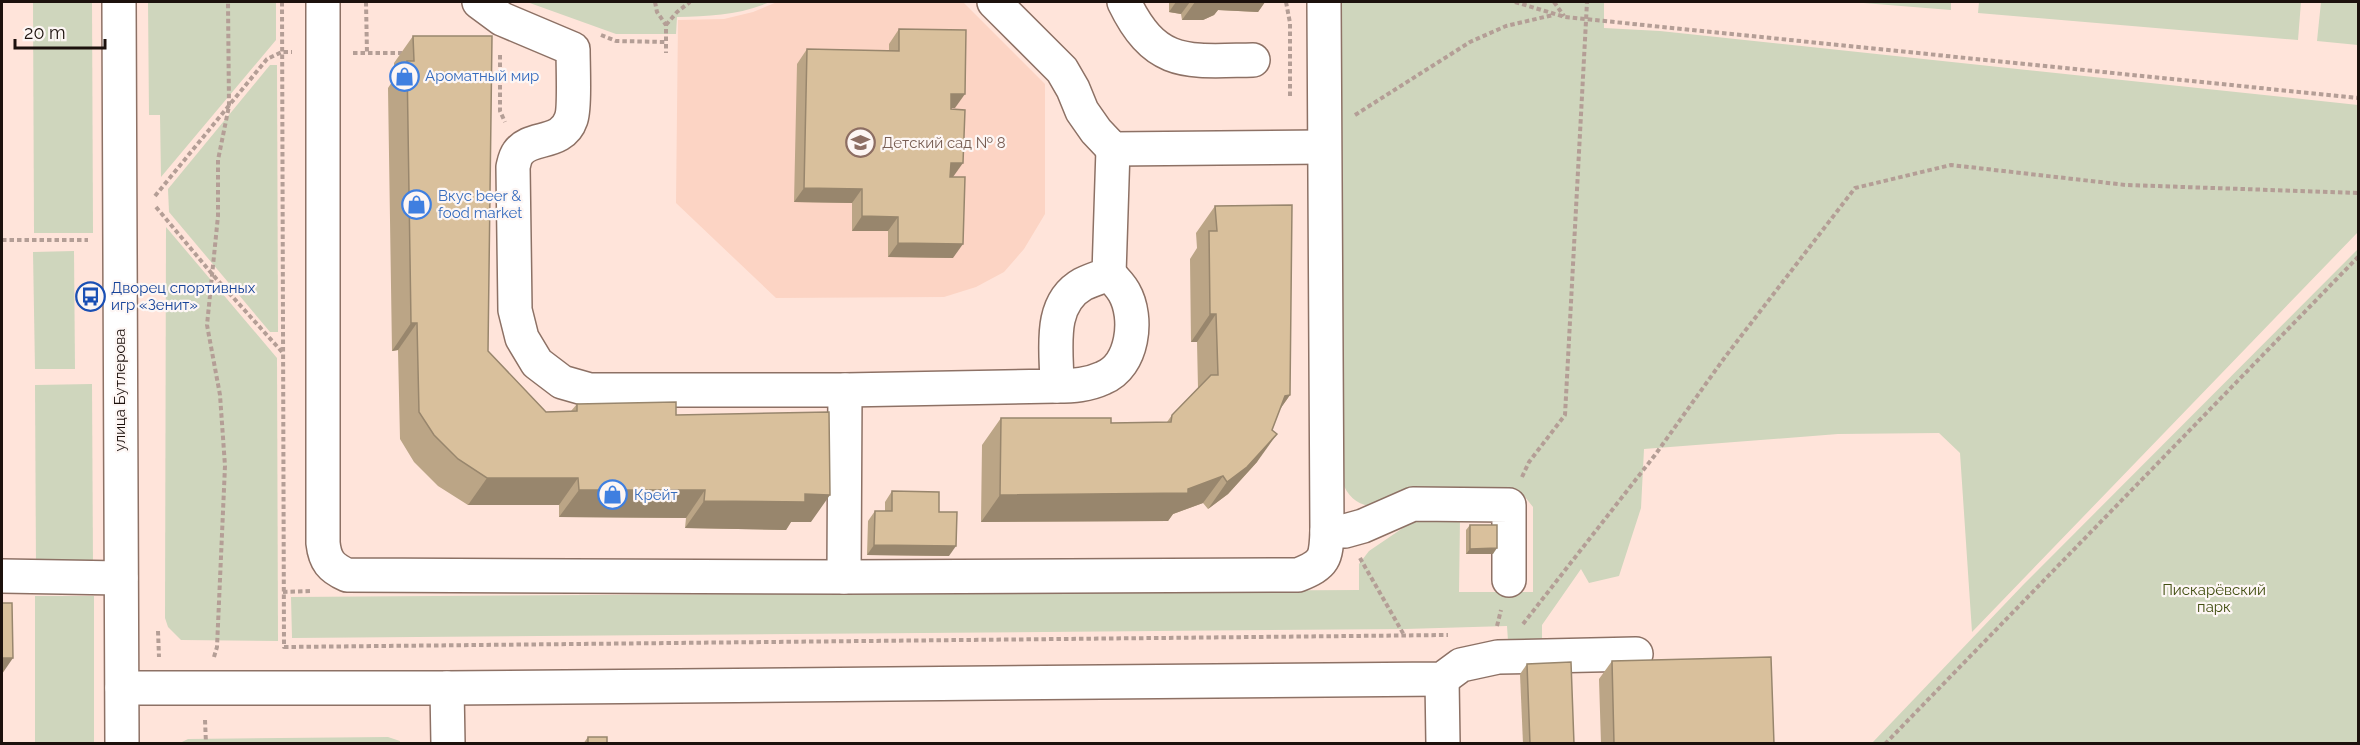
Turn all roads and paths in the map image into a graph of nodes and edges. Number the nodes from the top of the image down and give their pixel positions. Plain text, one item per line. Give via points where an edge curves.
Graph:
1 (119, 2) edge
2 (228, 2) edge
3 (282, 2) edge
4 (323, 2) edge
5 (366, 2) edge
6 (479, 2) edge
7 (656, 2) edge
8 (690, 2) edge
9 (994, 2) edge
10 (1124, 2) edge
11 (1324, 2) edge
12 (1515, 2) edge
13 (1554, 2) edge
14 (1587, 2) edge
15 (1553, 15) junction
16 (1565, 17) junction
17 (1586, 18) junction
18 (666, 26) junction
19 (282, 51) junction
20 (323, 52) junction
21 (367, 53) junction
22 (411, 53) edge
23 (666, 53) dead end
24 (488, 54) edge
25 (500, 55) junction
26 (509, 55) dead end
27 (1253, 60) dead end
28 (2358, 98) edge
29 (229, 106) junction
30 (1324, 147) junction
31 (1113, 149) junction
32 (518, 152) junction
33 (2358, 193) edge
34 (155, 196) dead end
35 (156, 207) dead end
36 (2, 240) edge
37 (92, 240) dead end
38 (2358, 257) edge
39 (1109, 274) junction
40 (213, 275) junction
41 (284, 353) junction
42 (1057, 386) junction
43 (845, 390) junction
44 (1509, 505) junction
45 (1336, 531) junction
46 (2, 576) edge
47 (844, 577) junction
48 (121, 578) junction
49 (1509, 580) dead end
50 (1404, 635) junction
51 (1450, 635) dead end
52 (1636, 654) dead end
53 (1498, 657) junction
54 (1442, 679) junction
55 (122, 688) junction
56 (204, 688) junction
57 (447, 688) junction
58 (122, 744) edge
59 (206, 744) edge
60 (448, 744) edge
61 (1443, 744) edge
62 (1885, 744) edge

1 - 48 street, улица Бутлерова
2 - 29 path
3 - 19 path
4 - 20 street
5 - 21 path
6 - 32 street via 502,19 573,49 572,118 563,132
7 - 18 path
8 - 18 path
9 - 31 street via 1062,70 1082,111
10 - 27 street via 1147,38 1167,55 1196,61
11 - 30 street
12 - 15 path
13 - 16 path
14 - 17 path
15 - 16 path
15 - 30 path via 1506,26 1470,42 1351,118
16 - 17 path
17 - 28 path
17 - 44 path via 1565,415 1529,462
18 - 23 path
19 - 20 path
19 - 29 path via 267,59
19 - 41 path
20 - 21 path
20 - 47 street via 323,543 324,558 333,569 347,575
21 - 22 path
24 - 25 path
25 - 26 path
25 - 32 path via 500,111
29 - 34 path
29 - 40 path via 218,160 219,216
30 - 31 street
30 - 45 street
31 - 39 street
32 - 43 street via 513,166 515,310 522,338 537,363 562,382 590,390
33 - 53 path via 2126,185 1951,165 1855,188
35 - 40 path
36 - 37 path
38 - 62 path
39 - 42 street via 1082,285 1065,299 1057,319
39 - 42 street via 1124,292 1131,310 1131,342 1122,363 1105,378
40 - 41 path
40 - 56 path via 207,326 220,395 225,466 217,647
41 - 50 path via 284,647
42 - 43 street
43 - 47 street
44 - 45 street via 1413,504 1363,526
44 - 49 street
45 - 47 street via 1316,568 1298,574
45 - 50 path
46 - 48 street
48 - 55 street, улица Бутлерова
50 - 51 path
52 - 53 street
53 - 54 street via 1461,665
54 - 57 street
54 - 61 street
55 - 56 street
55 - 58 street, улица Бутлерова
56 - 57 street
56 - 59 path
57 - 60 street

